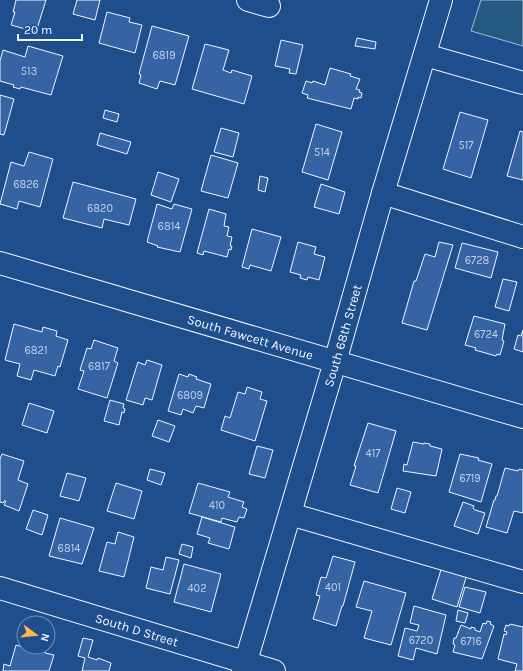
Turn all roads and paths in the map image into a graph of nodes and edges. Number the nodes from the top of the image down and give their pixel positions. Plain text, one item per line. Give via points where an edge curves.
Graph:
1 (248, 0) edge
2 (441, 0) edge
3 (269, 6) dead end
4 (425, 55) junction
5 (523, 83) edge
6 (383, 193) junction
7 (523, 237) edge
8 (0, 264) edge
9 (335, 362) junction
10 (523, 417) edge
11 (290, 514) junction
12 (523, 582) edge
13 (0, 588) edge
14 (244, 667) edge
15 (274, 671) edge

1 - 3 street
2 - 4 street, South 68th Street
4 - 5 street
4 - 6 street, South 68th Street
6 - 7 street
6 - 9 street, South 68th Street
8 - 9 street, South Fawcett Avenue
9 - 10 street, South Fawcett Avenue
9 - 11 street, South 68th Street
11 - 12 street
11 - 14 street, South 68th Street
13 - 14 street, South D Street
14 - 15 street, South D Street

